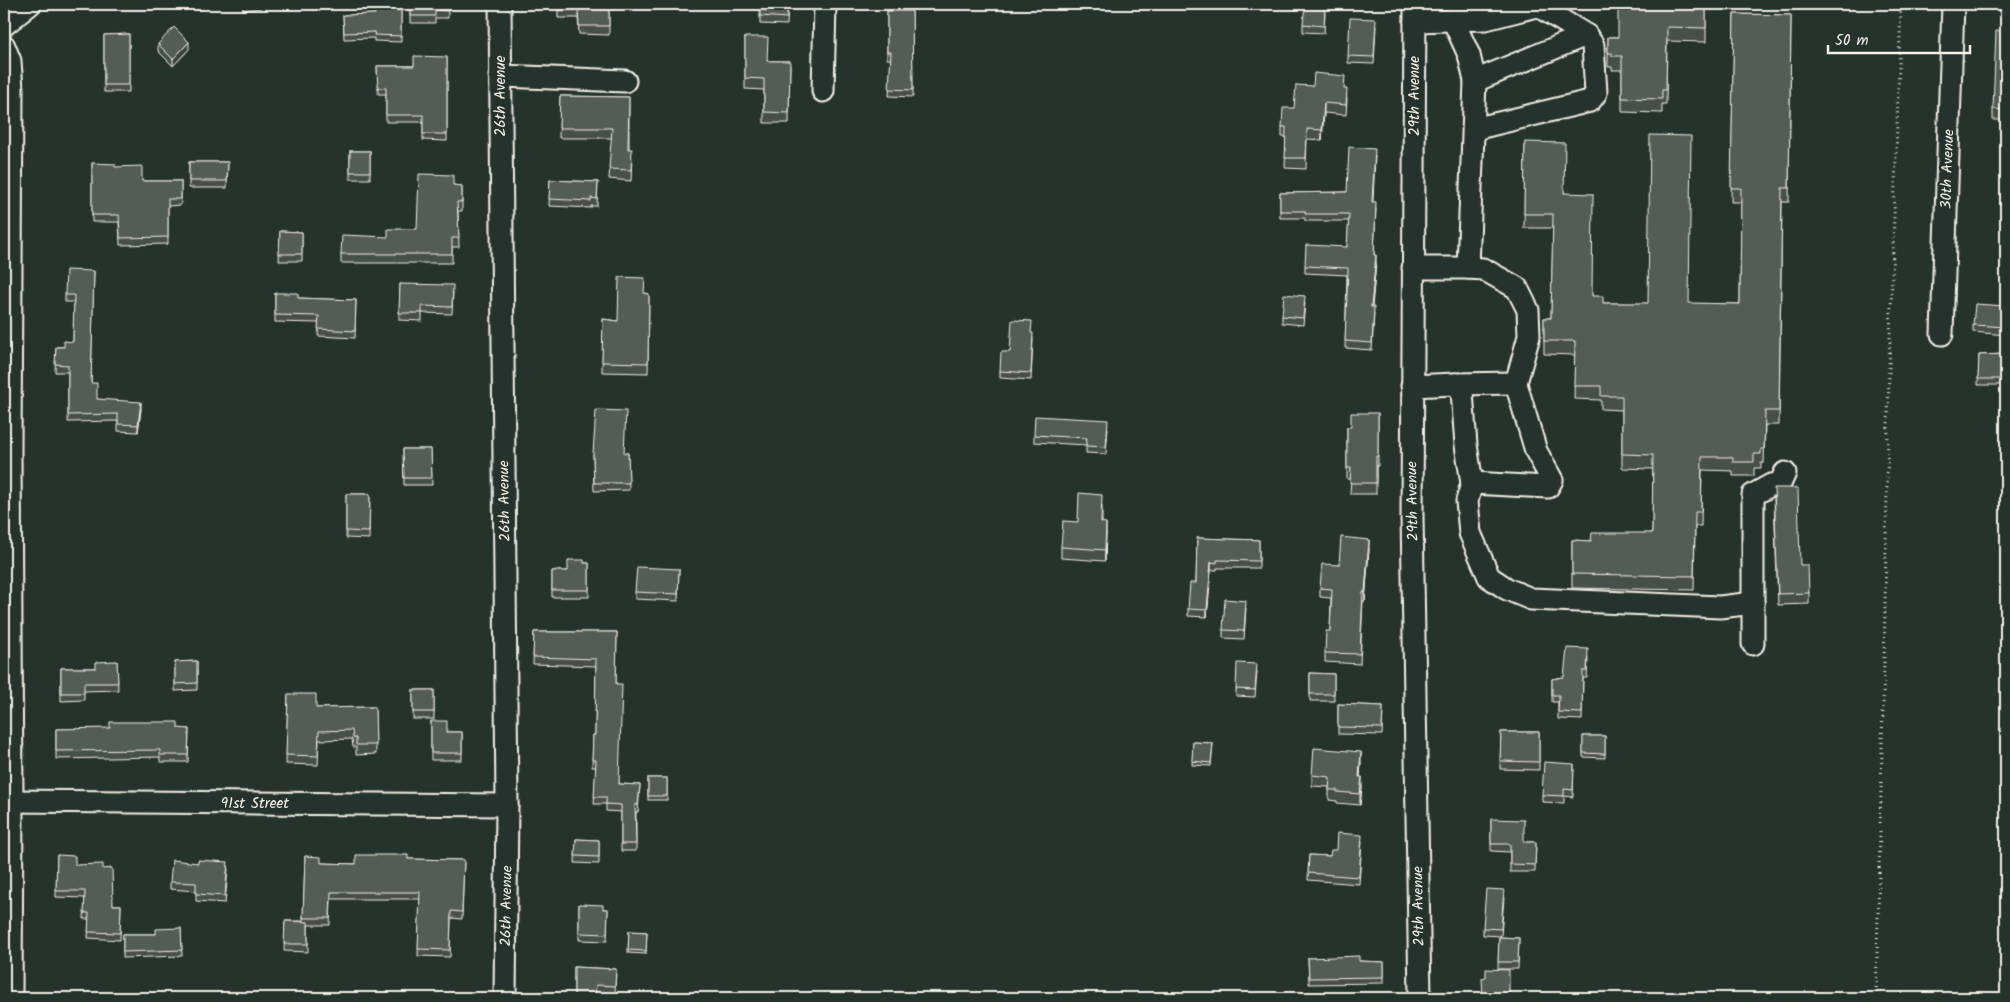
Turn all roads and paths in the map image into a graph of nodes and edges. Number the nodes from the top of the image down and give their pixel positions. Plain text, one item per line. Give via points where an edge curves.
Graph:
1 (30, 4) edge
2 (500, 4) edge
3 (825, 4) edge
4 (1901, 4) edge
5 (1953, 4) edge
6 (1541, 5) edge
7 (1415, 12) edge
8 (1454, 20) junction
9 (4, 25) edge
10 (1586, 35) junction
11 (4, 46) edge
12 (500, 76) junction
13 (625, 81) dead end
14 (1475, 81) junction
15 (823, 92) dead end
16 (1474, 129) junction
17 (1413, 268) junction
18 (1468, 268) junction
19 (1942, 334) dead end
20 (1516, 382) junction
21 (1455, 384) junction
22 (1412, 386) junction
23 (1785, 473) dead end
24 (1472, 483) junction
25 (1753, 603) junction
26 (1753, 644) dead end
27 (8, 801) edge
28 (507, 805) junction
29 (11, 998) edge
30 (505, 998) edge
31 (1420, 998) edge
32 (1876, 998) edge

1 - 9 street
2 - 12 street, 26th Avenue
3 - 15 street
4 - 32 path via 1889,377
5 - 19 street, 30th Avenue
6 - 8 street via 1486,19
6 - 10 street
7 - 8 street
7 - 17 street, 29th Avenue
8 - 14 street via 1469,55
10 - 14 street
10 - 16 street via 1593,45 1595,73 1596,93 1590,101
11 - 27 street via 10,61 12,89
12 - 13 street
12 - 28 street, 26th Avenue
14 - 16 street
16 - 18 street
17 - 18 street
17 - 22 street, 29th Avenue
18 - 20 street via 1483,269 1517,288 1528,310 1528,336
20 - 21 street
20 - 24 street via 1536,451 1552,478 1551,485
21 - 22 street
21 - 24 street via 1462,392
22 - 31 street, 29th Avenue
23 - 25 street via 1780,484 1771,484 1753,495
24 - 25 street via 1467,502 1470,533 1489,577 1531,600 1720,607
25 - 26 street
27 - 28 street, 91st Street
27 - 29 street
28 - 30 street, 26th Avenue

